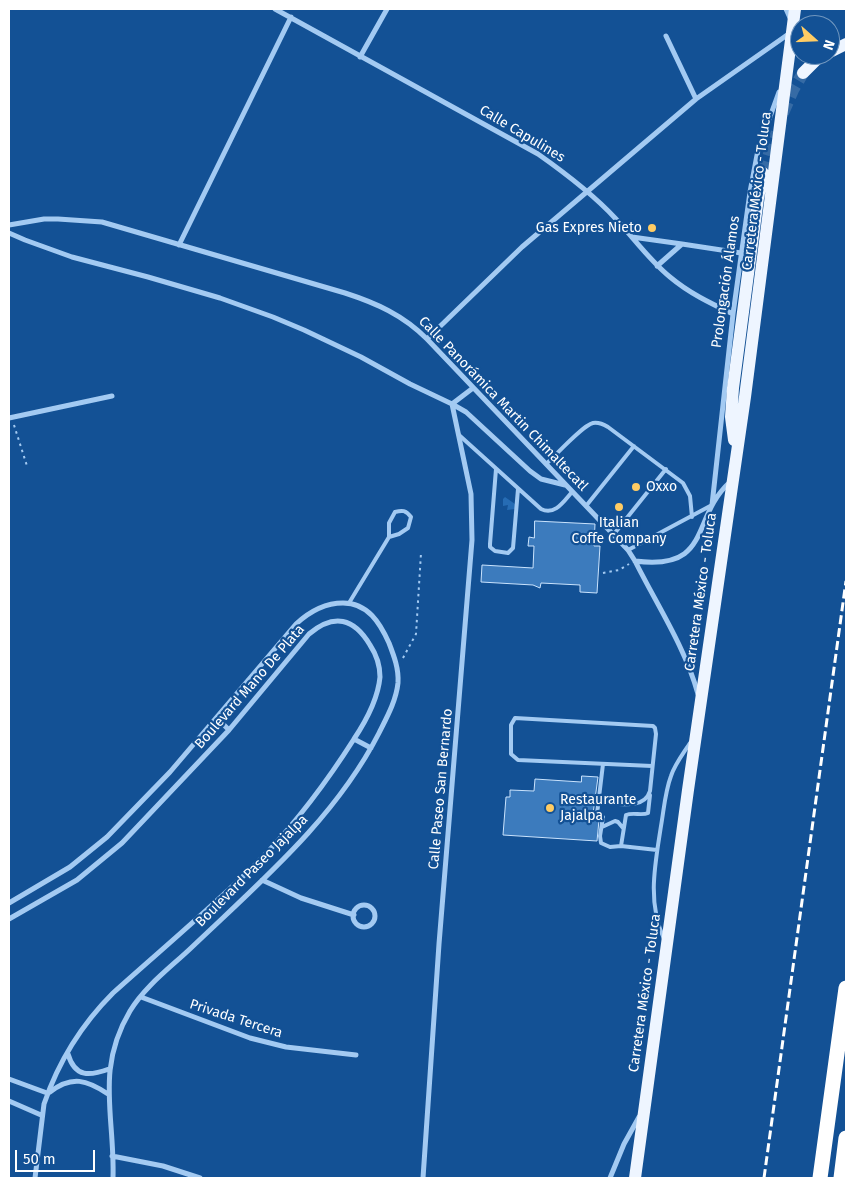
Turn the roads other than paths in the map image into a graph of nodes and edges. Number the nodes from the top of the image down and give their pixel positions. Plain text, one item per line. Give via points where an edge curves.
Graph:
1 (275, 9) edge
2 (387, 9) edge
3 (291, 18) junction
4 (790, 30) edge
5 (666, 36) dead end
6 (790, 51) edge
7 (360, 57) junction
8 (812, 65) edge
9 (788, 67) junction
10 (803, 73) tunnel mouth
11 (696, 99) junction
12 (764, 173) tunnel mouth
13 (587, 191) junction
14 (9, 225) edge
15 (9, 233) edge
16 (632, 237) junction
17 (682, 244) junction
18 (179, 245) junction
19 (741, 253) junction
20 (657, 266) junction
21 (733, 314) junction
22 (427, 338) junction
23 (473, 388) junction
24 (112, 396) dead end
25 (723, 403) junction
26 (452, 404) junction
27 (10, 418) edge
28 (459, 434) junction
29 (733, 434) junction
30 (634, 446) junction
31 (737, 448) junction
32 (546, 464) junction
33 (496, 469) junction
34 (666, 470) junction
35 (732, 480) junction
36 (565, 485) junction
37 (518, 489) junction
38 (572, 492) junction
39 (712, 505) junction
40 (586, 506) junction
41 (692, 517) junction
42 (614, 534) junction
43 (389, 537) junction
44 (628, 550) junction
45 (635, 561) junction
46 (348, 603) junction
47 (701, 702) junction
48 (217, 718) junction
49 (229, 730) junction
50 (696, 735) junction
51 (354, 739) junction
52 (371, 748) junction
53 (603, 764) junction
54 (652, 766) junction
55 (650, 791) junction
56 (599, 802) junction
57 (602, 827) junction
58 (623, 828) junction
59 (621, 846) junction
60 (657, 850) junction
61 (262, 880) junction
62 (9, 903) edge
63 (354, 915) junction
64 (9, 919) edge
65 (666, 945) junction
66 (846, 988) edge
67 (140, 997) junction
68 (68, 1054) junction
69 (356, 1055) dead end
70 (109, 1069) junction
71 (9, 1079) edge
72 (47, 1094) junction
73 (108, 1094) junction
74 (9, 1101) edge
75 (644, 1110) junction
76 (41, 1115) junction
77 (846, 1138) edge
78 (112, 1156) junction
79 (35, 1178) edge
80 (113, 1178) edge
81 (200, 1178) edge
82 (423, 1178) edge
83 (610, 1178) edge
84 (635, 1178) edge
85 (820, 1178) edge
86 (841, 1178) edge

1 - 3 street, Calle Capulines
2 - 7 street
3 - 7 street, Calle Capulines
3 - 18 street
4 - 11 street
5 - 11 street
6 - 9 main road, Carretera México - Toluca
7 - 13 street, Calle Capulines via 519,143
8 - 10 main road
9 - 19 street, Prolongación Álamos via 758,150
9 - 31 main road, Carretera México - Toluca
11 - 13 street
12 - 29 main road via 732,388
13 - 16 street, Calle Capulines
13 - 22 street via 522,247
14 - 18 street, Calle Panorámica Martin Chimaltecatl via 44,220 82,220 116,226
15 - 26 street via 72,256 220,298 273,317 361,356
16 - 17 street
16 - 20 street, Calle Capulines
17 - 19 street
17 - 20 street
18 - 22 street, Calle Panorámica Martin Chimaltecatl via 373,302 399,316
19 - 21 street, Prolongación Álamos
20 - 21 street, Calle Capulines via 690,291
21 - 25 street, Prolongación Álamos
22 - 23 street, Calle Panorámica Martin Chimaltecatl
23 - 26 street
23 - 32 street, Calle Panorámica Martin Chimaltecatl
24 - 27 street
25 - 29 main road via 725,418
25 - 39 street, Prolongación Álamos
26 - 28 street, Calle Paseo San Bernardo
26 - 36 street via 466,412 530,471
28 - 33 lane
28 - 82 street, Calle Paseo San Bernardo via 471,494 472,540
29 - 31 main road
30 - 32 lane via 608,427 594,423 585,427
30 - 34 lane
30 - 40 lane
31 - 35 main road, Carretera México - Toluca
32 - 36 street, Calle Panorámica Martin Chimaltecatl
33 - 37 lane
33 - 37 lane via 490,544 495,551 508,553 513,548
34 - 41 lane via 687,489
34 - 42 lane
35 - 39 street, Prolongación Álamos
35 - 47 main road, Carretera México - Toluca
36 - 38 street, Calle Panorámica Martin Chimaltecatl
37 - 38 lane via 541,509 550,512
38 - 40 street, Calle Panorámica Martin Chimaltecatl
39 - 41 lane
39 - 45 street, Prolongación Álamos via 699,536 682,555 662,562
40 - 42 street, Calle Panorámica Martin Chimaltecatl
41 - 44 lane
42 - 44 street, Calle Panorámica Martin Chimaltecatl
43 - 43 lane via 389,522 395,512 408,512 411,517 408,528
43 - 46 lane
44 - 45 street, Calle Panorámica Martin Chimaltecatl
45 - 47 street, Calle Panorámica Martin Chimaltecatl via 694,677
46 - 48 street via 327,606 305,615
46 - 52 street, Boulevard Paseo Jajalpa via 370,612 395,656 396,696
47 - 50 main road, Carretera México - Toluca
48 - 49 street
48 - 62 street via 107,837 70,867
49 - 51 street, Boulevard Mano De Plata via 309,634 320,625 339,620 359,629 366,637 378,661 380,675 374,703
49 - 64 street, Boulevard Mano De Plata via 122,843 77,880
50 - 60 lane via 670,777
50 - 65 main road, Carretera México - Toluca
51 - 52 street
51 - 68 street, Boulevard Mano De Plata via 280,838 95,1011
52 - 61 street, Boulevard Paseo Jajalpa via 326,812
53 - 54 lane
53 - 54 lane via 518,760 511,754 513,721 519,717 653,726 656,734
53 - 56 lane
54 - 55 lane
55 - 56 lane via 646,799 637,804
55 - 58 lane via 648,813 626,815
56 - 57 lane via 597,814 603,817
57 - 58 lane via 615,821
57 - 59 lane via 601,843
58 - 59 lane
59 - 60 lane
60 - 65 lane via 653,900
61 - 63 street via 302,898
61 - 67 street, Boulevard Paseo Jajalpa
63 - 63 street via 358,925 364,927 369,926 375,917 371,907 366,905 360,906
65 - 75 main road, Carretera México - Toluca
66 - 85 highway
67 - 69 street, Privada Tercera via 259,1041
67 - 70 street, Boulevard Paseo Jajalpa via 124,1023
68 - 70 street via 70,1063 82,1072 90,1074
68 - 72 street, Boulevard Mano De Plata
70 - 73 street, Boulevard Paseo Jajalpa
71 - 72 street
72 - 73 street via 57,1086 76,1080 97,1086
72 - 76 street, Boulevard Mano De Plata
73 - 78 street, Boulevard Paseo Jajalpa
74 - 76 street
75 - 83 street via 624,1144
75 - 84 main road, Carretera México - Toluca
76 - 79 street, Boulevard Mano De Plata
77 - 86 highway
78 - 80 street, Boulevard Paseo Jajalpa
78 - 81 street via 163,1166

